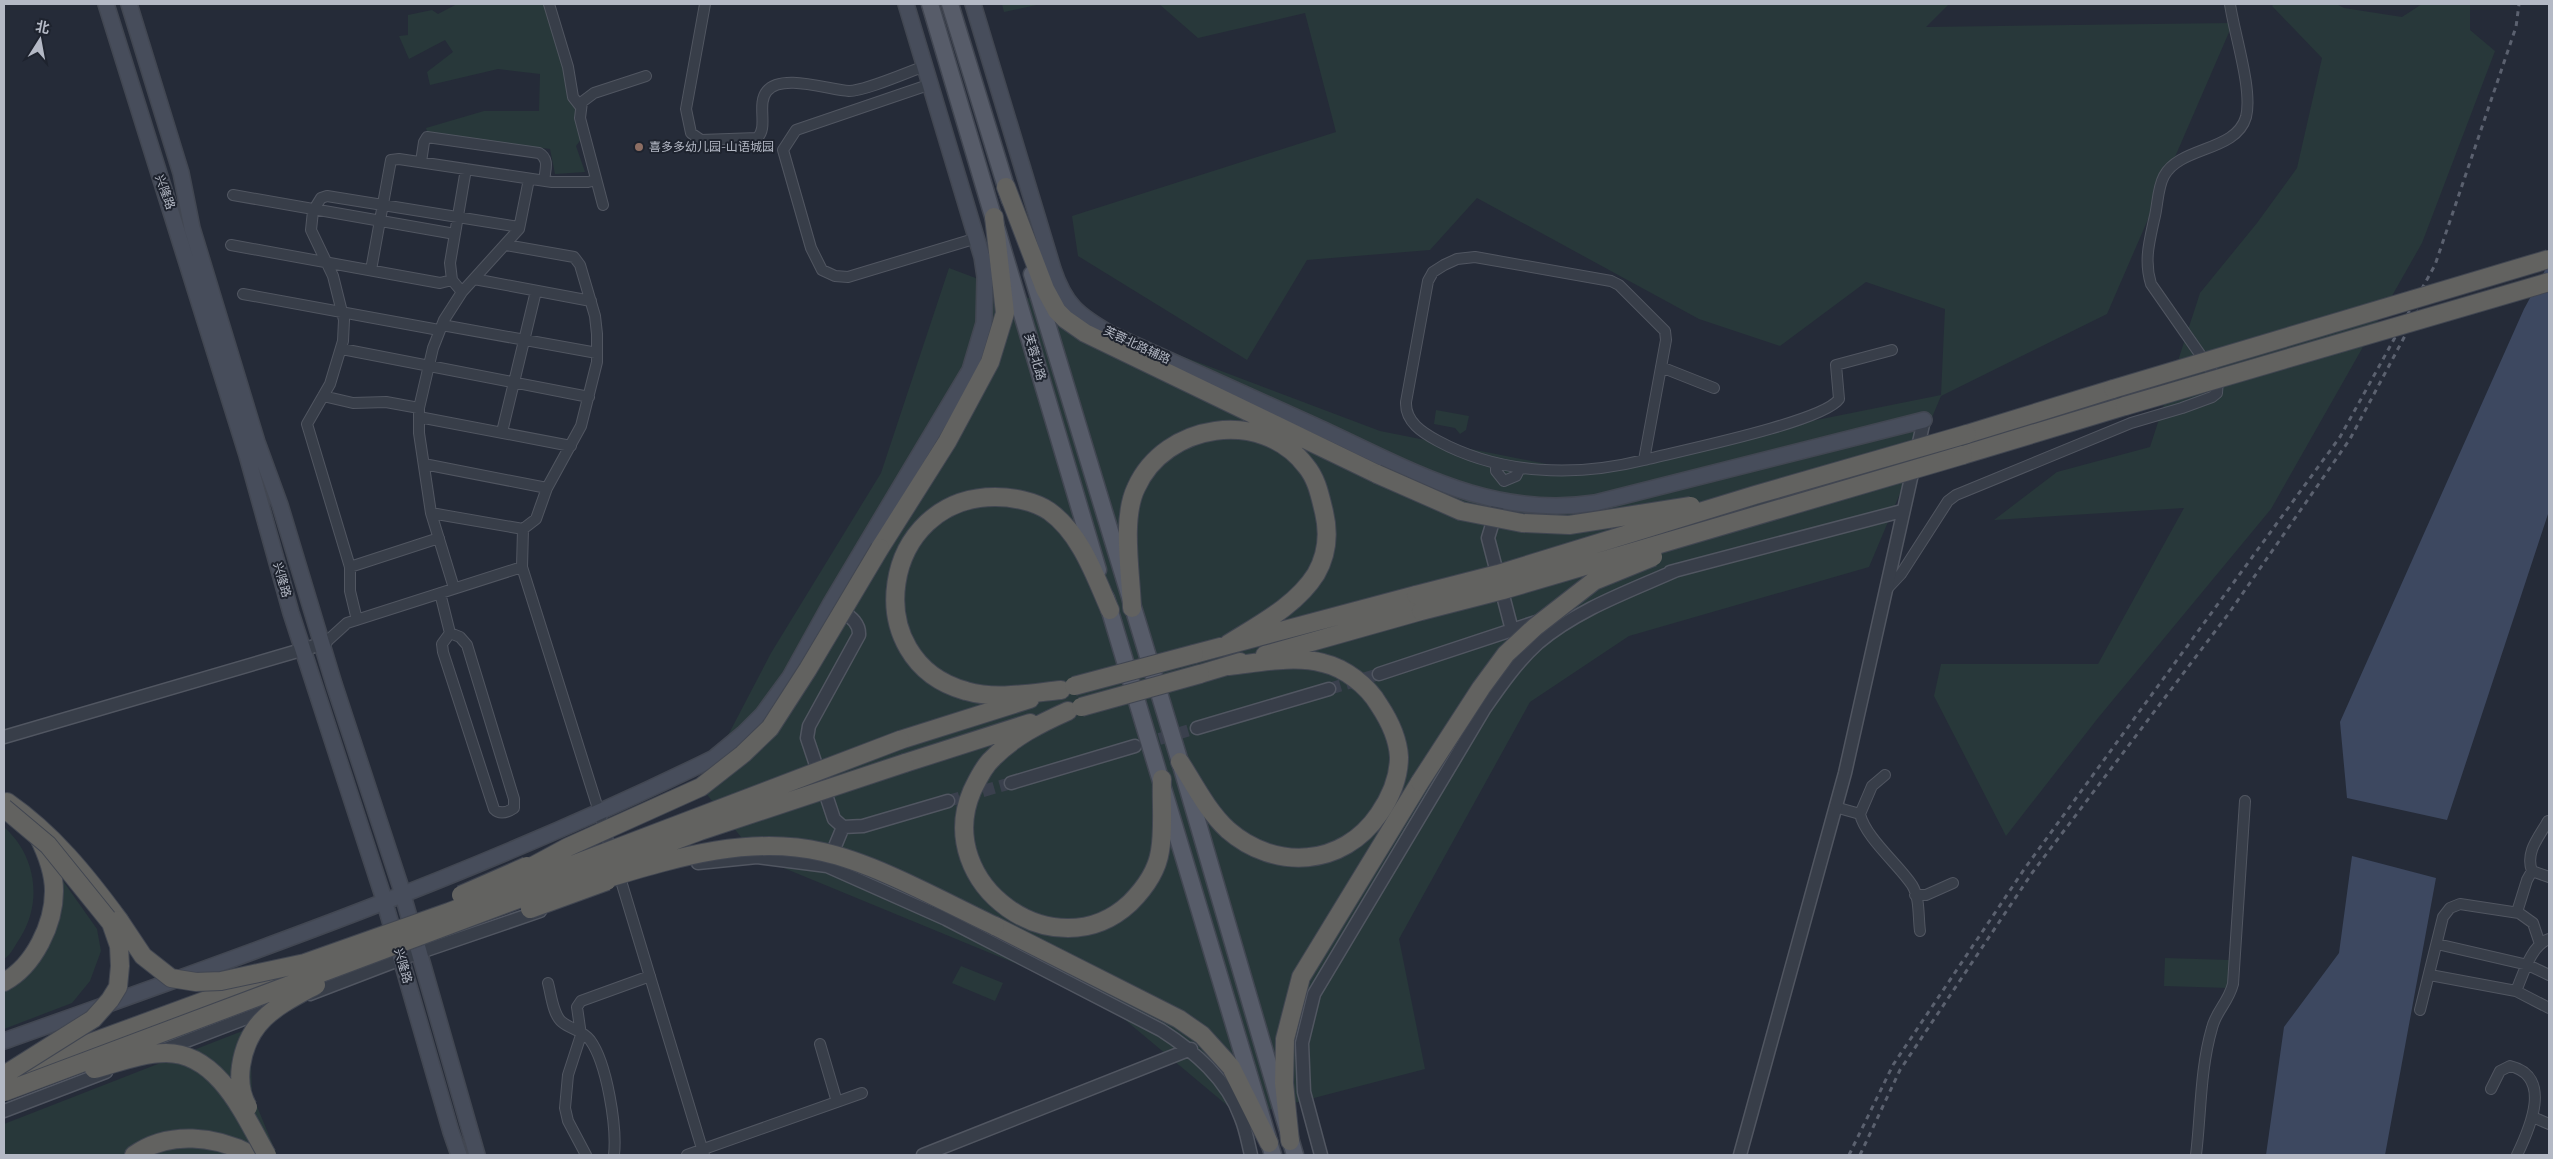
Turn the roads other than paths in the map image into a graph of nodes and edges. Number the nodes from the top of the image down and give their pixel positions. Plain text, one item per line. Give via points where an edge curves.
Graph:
1 (106, 4) edge
2 (129, 4) edge
3 (550, 4) edge
4 (705, 4) edge
5 (906, 4) edge
6 (930, 4) edge
7 (950, 4) edge
8 (974, 4) edge
9 (2230, 4) edge
10 (926, 66) junction
11 (646, 76) dead end
12 (931, 84) junction
13 (580, 106) junction
14 (421, 162) junction
15 (466, 169) junction
16 (529, 179) junction
17 (596, 180) junction
18 (544, 181) junction
19 (1006, 188) junction
20 (233, 195) dead end
21 (382, 205) junction
22 (603, 205) dead end
23 (313, 211) junction
24 (458, 216) junction
25 (994, 217) junction
26 (379, 222) junction
27 (519, 227) junction
28 (455, 234) junction
29 (977, 238) junction
30 (231, 245) dead end
31 (506, 245) junction
32 (2549, 260) edge
33 (328, 262) junction
34 (371, 270) junction
35 (474, 279) junction
36 (452, 280) junction
37 (2549, 282) edge
38 (536, 291) junction
39 (462, 292) junction
40 (243, 294) dead end
41 (590, 301) junction
42 (342, 312) junction
43 (440, 327) junction
44 (524, 339) junction
45 (342, 349) junction
46 (1892, 350) dead end
47 (597, 353) junction
48 (429, 365) junction
49 (1661, 367) junction
50 (514, 382) junction
51 (1714, 388) dead end
52 (323, 396) junction
53 (589, 397) junction
54 (419, 412) junction
55 (1924, 420) joint
56 (502, 432) junction
57 (571, 446) junction
58 (1644, 460) junction
59 (1496, 463) junction
60 (424, 464) junction
61 (1520, 468) junction
62 (1504, 482) junction
63 (547, 488) junction
64 (1755, 496) junction
65 (1499, 502) junction
66 (1902, 511) junction
67 (431, 513) junction
68 (1732, 524) junction
69 (523, 529) junction
70 (439, 538) junction
71 (350, 567) junction
72 (522, 567) junction
73 (1677, 570) junction
74 (454, 588) junction
75 (1886, 590) junction
76 (440, 593) junction
77 (831, 603) junction
78 (1419, 603) junction
79 (1132, 608) junction
80 (1110, 610) junction
81 (357, 620) junction
82 (1512, 630) junction
83 (450, 633) junction
84 (323, 644) junction
85 (1228, 644) junction
86 (303, 650) junction
87 (1229, 666) junction
88 (1379, 674) tunnel mouth
89 (1067, 688) junction
90 (1328, 689) tunnel mouth
91 (1074, 709) junction
92 (1197, 728) tunnel mouth
93 (4, 738) edge
94 (1135, 746) tunnel mouth
95 (1180, 762) junction
96 (1885, 775) dead end
97 (1162, 780) junction
98 (1011, 783) tunnel mouth
99 (4, 800) edge
100 (948, 801) tunnel mouth
101 (2245, 801) dead end
102 (4, 807) edge
103 (1836, 807) junction
104 (598, 813) junction
105 (1860, 814) junction
106 (4, 816) edge
107 (2548, 821) edge
108 (843, 827) junction
109 (568, 847) junction
110 (826, 866) junction
111 (636, 870) junction
112 (2532, 871) junction
113 (2549, 876) edge
114 (622, 883) junction
115 (1953, 884) dead end
116 (51, 891) junction
117 (402, 895) junction
118 (1915, 895) junction
119 (384, 902) junction
120 (2517, 912) junction
121 (451, 919) junction
122 (1920, 931) dead end
123 (2544, 942) edge
124 (2438, 944) junction
125 (419, 952) junction
126 (363, 959) junction
127 (401, 959) junction
128 (305, 963) junction
129 (2528, 965) junction
130 (4, 973) edge
131 (2549, 975) edge
132 (650, 976) junction
133 (2430, 976) junction
134 (239, 977) junction
135 (4, 982) edge
136 (548, 983) dead end
137 (309, 989) junction
138 (2516, 991) junction
139 (2549, 1008) edge
140 (2420, 1010) dead end
141 (581, 1030) junction
142 (4, 1041) edge
143 (820, 1044) dead end
144 (1191, 1049) junction
145 (4, 1075) edge
146 (23, 1085) junction
147 (2491, 1090) dead end
148 (4, 1092) edge
149 (862, 1093) dead end
150 (838, 1102) junction
151 (4, 1112) edge
152 (2535, 1118) junction
153 (2549, 1124) edge
154 (1293, 1148) edge
155 (1271, 1149) edge
156 (703, 1153) edge
157 (134, 1155) edge
158 (148, 1155) edge
159 (236, 1155) edge
160 (252, 1155) edge
161 (266, 1155) edge
162 (276, 1155) edge
163 (460, 1155) edge
164 (477, 1155) edge
165 (586, 1155) edge
166 (614, 1155) edge
167 (687, 1155) edge
168 (923, 1155) edge
169 (1251, 1155) edge
170 (1321, 1155) edge
171 (1740, 1155) edge
172 (2196, 1155) edge
173 (2517, 1155) edge

1 - 86 main road, 兴隆路 via 245,446
2 - 84 main road, 兴隆路 via 181,173 195,237
3 - 13 street via 573,97
4 - 10 street via 686,109 692,133 701,140 757,138 761,132 764,97 775,87 799,83 851,91
5 - 10 main road
6 - 25 main road, 芙蓉北路
7 - 19 main road, 芙蓉北路
8 - 65 main road, 芙蓉北路辅路 via 1053,269 1070,306 1111,334 1404,469
9 - 75 street via 2248,97 2246,116 2239,131 2185,158 2165,174 2146,254 2151,284 2218,380 2217,393 2190,406 2131,423 1956,495 1948,501 1902,574
10 - 12 main road
11 - 13 street via 588,96
12 - 29 main road
12 - 29 street via 796,130 789,138 783,150 811,248 822,270 848,277
13 - 17 street via 580,118
14 - 15 street
14 - 18 street via 427,137 539,153 545,159
14 - 21 street via 391,160
15 - 16 street
15 - 24 street
16 - 18 street
16 - 27 street
17 - 18 street
17 - 22 street
19 - 64 highway, bridge via 1045,289 1065,320 1085,333 1377,474 1461,511 1522,524 1569,525
19 - 79 main road, 芙蓉北路
20 - 23 street
21 - 23 street via 324,196
21 - 24 street
21 - 26 street
23 - 26 street
23 - 33 street via 311,230
24 - 27 street
24 - 28 street
25 - 80 main road, 芙蓉北路
25 - 109 highway, bridge via 1005,313 990,362 947,442 770,728 701,787
26 - 28 street
26 - 34 street
27 - 31 street
28 - 36 street via 450,263
29 - 77 main road via 985,277 986,305 979,346 970,370
30 - 33 street
31 - 35 street
31 - 41 street via 574,257 580,265
32 - 64 highway, bridge
33 - 34 street
33 - 42 street
34 - 36 street via 440,283
35 - 38 street
35 - 39 street
36 - 39 street
37 - 68 highway, bridge
38 - 41 street
38 - 44 street
39 - 43 street
40 - 42 street
41 - 47 street via 597,334
42 - 43 street
42 - 45 street
43 - 44 street
43 - 48 street
44 - 47 street
44 - 50 street
45 - 48 street
45 - 52 street
46 - 58 street via 1836,366 1839,399 1825,410
47 - 53 street
48 - 50 street
48 - 54 street
49 - 51 street
49 - 58 street
49 - 59 street via 1665,331 1612,281 1483,258 1456,259 1444,265 1429,277 1424,292 1406,410 1415,426 1426,435
50 - 53 street
50 - 56 street
52 - 54 street via 353,403 386,402
52 - 71 street via 307,424
53 - 57 street
54 - 56 street
54 - 60 street via 418,432
55 - 65 main road, 芙蓉北路辅路 via 1595,503 1542,506
55 - 66 street
56 - 57 street
57 - 63 street
58 - 61 street via 1582,470
59 - 61 street
59 - 62 street via 1496,471
60 - 63 street
60 - 67 street
61 - 62 street via 1516,476
62 - 65 street
63 - 69 street via 536,519
64 - 78 highway, bridge via 1498,574
65 - 82 street via 1489,531 1489,544
66 - 73 street
66 - 75 street
67 - 69 street
67 - 70 street
68 - 78 highway, bridge via 1503,590
68 - 154 highway, bridge via 1594,581 1506,654 1481,688 1301,976 1286,1039 1284,1083
69 - 72 street
70 - 71 street
70 - 74 street
71 - 81 street via 350,592
72 - 74 street
72 - 104 street
73 - 82 street
73 - 170 street via 1597,606 1538,643 1512,670 1474,725 1314,994 1302,1043 1304,1092
74 - 76 street
75 - 103 street
76 - 81 street
76 - 83 street
77 - 104 main road via 790,677 743,734 714,758
77 - 108 street via 856,622 858,636 809,726 807,738 834,819
78 - 85 highway
78 - 87 highway
79 - 85 highway via 1129,517 1135,488 1147,470 1161,453 1194,434 1240,430 1267,437 1285,447 1306,466 1319,489 1327,524 1324,558 1315,575 1278,612
79 - 95 main road, 芙蓉北路
80 - 89 highway via 1087,557 1071,533 1048,511 1026,501 979,497 958,504 933,517 911,541 896,578 895,600 902,639 916,660 948,684 966,691 1010,694
80 - 97 main road, 芙蓉北路
81 - 84 street via 347,623
82 - 88 street
83 - 83 street via 442,644 443,652 494,809 509,811 514,808 514,799 467,645 460,636
84 - 86 street
84 - 117 main road, 兴隆路
85 - 89 highway, bridge
86 - 93 street
86 - 119 main road, 兴隆路
87 - 91 highway, bridge
87 - 95 highway via 1296,660 1324,663 1351,676 1372,692 1390,722 1399,756 1396,779 1386,805 1373,824 1337,851 1312,858 1284,857 1258,850 1228,829 1212,811
89 - 121 highway, bridge via 900,740
90 - 92 street
91 - 97 highway via 1037,725 991,760 967,804 964,825 970,856 992,896 1007,909 1027,921 1069,927 1103,920 1124,909 1139,894 1160,852
91 - 121 highway, bridge via 700,831
94 - 98 street
95 - 154 main road, 芙蓉北路
96 - 105 street via 1872,786
97 - 155 main road, 芙蓉北路
99 - 134 highway, bridge via 28,816 56,842 95,888 143,956 159,970 171,978 196,982
100 - 108 street via 863,826
101 - 172 street via 2233,984 2226,1004 2215,1018 2208,1040
102 - 116 highway via 35,831 49,864
102 - 145 highway, bridge via 48,845 111,923 119,946 120,966 118,987 93,1019
103 - 105 street
103 - 171 street
104 - 114 street
104 - 117 main road
105 - 118 street via 1867,828 1912,886
106 - 116 highway via 20,828 37,848
107 - 112 street via 2530,853
108 - 110 street
109 - 121 highway, bridge
109 - 134 highway, bridge via 463,894
110 - 114 street via 757,857 706,861
110 - 144 street via 946,919 1162,1030
111 - 121 highway, bridge
111 - 137 highway, bridge
111 - 155 highway, bridge via 744,846 824,852 867,867 995,926 1179,1019 1202,1035 1231,1067
112 - 113 street
112 - 120 street
114 - 125 street
114 - 132 street
115 - 118 street via 1926,895
116 - 130 highway via 40,930 31,946 24,957
116 - 135 highway via 50,916 43,937 32,956
117 - 119 main road
117 - 125 main road, 兴隆路
118 - 122 street
119 - 127 main road, 兴隆路
119 - 142 main road via 282,943
120 - 123 street via 2533,923
120 - 124 street via 2460,904 2454,906 2443,917
121 - 126 highway, bridge
121 - 128 highway, bridge
123 - 129 street
124 - 129 street
124 - 133 street
125 - 127 street
125 - 164 main road, 兴隆路
126 - 137 highway, bridge
126 - 146 highway, bridge
127 - 151 street
127 - 163 main road, 兴隆路
128 - 134 highway, bridge
128 - 145 highway, bridge
129 - 131 street
129 - 138 street
132 - 141 street via 579,1003
132 - 156 street
133 - 138 street
133 - 140 street
136 - 141 street via 557,1017
137 - 162 highway, bridge via 268,1013 256,1025 244,1048 239,1079 246,1103
138 - 139 street
141 - 165 street via 568,1075 565,1108 568,1121
141 - 166 street via 592,1043 606,1086 613,1117
143 - 150 street
144 - 168 street
144 - 169 street via 1231,1098 1241,1118
146 - 148 highway, bridge
146 - 161 highway, bridge via 167,1053 188,1058 224,1082
147 - 152 street via 2504,1068 2510,1066 2523,1071 2533,1078 2538,1088
149 - 150 street
150 - 156 street
152 - 153 street
152 - 173 street
156 - 167 street
157 - 160 highway via 152,1145 181,1138 214,1140
158 - 159 highway via 186,1144 213,1146

